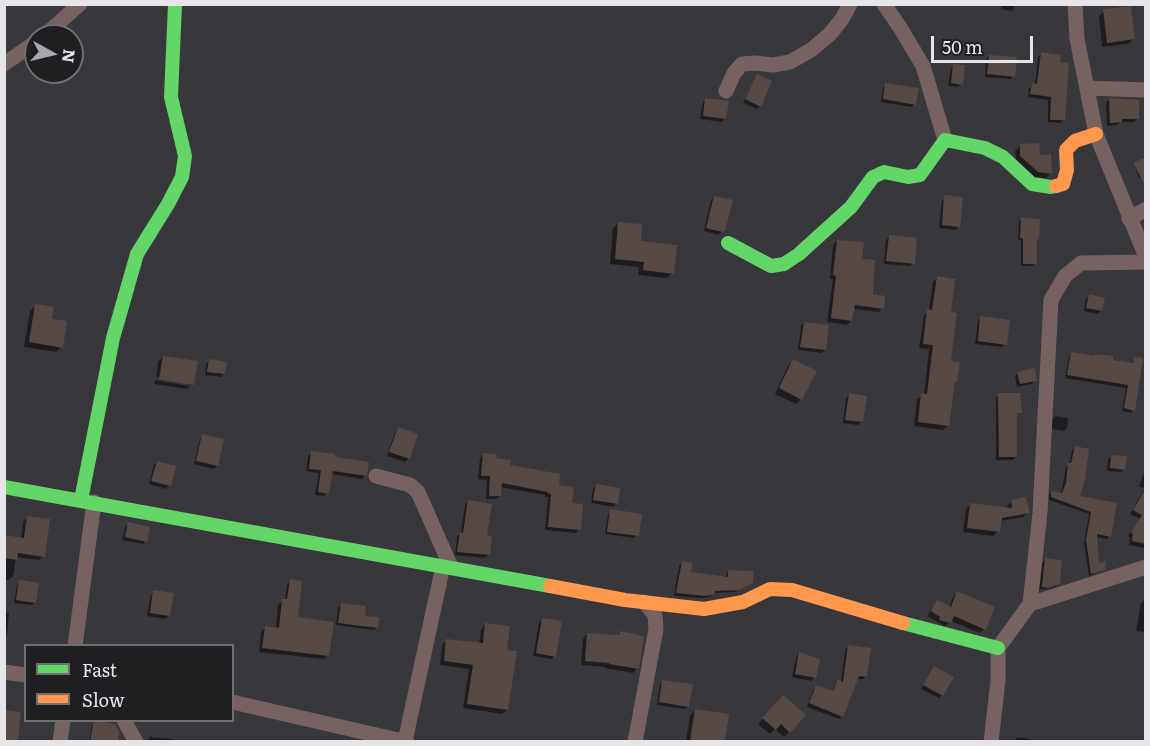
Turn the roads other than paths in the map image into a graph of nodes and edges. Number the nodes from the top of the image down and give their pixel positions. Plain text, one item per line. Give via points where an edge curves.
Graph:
1 (80, 4) edge
2 (175, 4) edge
3 (850, 4) edge
4 (884, 4) edge
5 (1075, 4) edge
6 (58, 24) edge
7 (24, 50) edge
8 (4, 64) edge
9 (1087, 88) junction
10 (1146, 90) edge
11 (726, 91) dead end
12 (1096, 134) junction
13 (945, 140) junction
14 (1146, 209) edge
15 (1129, 219) junction
16 (728, 243) dead end
17 (1146, 259) edge
18 (376, 476) dead end
19 (4, 487) edge
20 (87, 501) junction
21 (447, 566) junction
22 (1146, 567) edge
23 (644, 602) junction
24 (1030, 604) junction
25 (75, 644) edge
26 (998, 648) junction
27 (4, 672) edge
28 (24, 675) edge
29 (234, 702) edge
30 (63, 722) edge
31 (125, 722) edge
32 (60, 741) edge
33 (136, 741) edge
34 (399, 741) edge
35 (635, 741) edge
36 (991, 741) edge

1 - 6 street
2 - 20 street via 171,97 185,156 182,177 137,255 113,338
3 - 11 street via 830,34 812,50 790,62 742,64
4 - 13 street via 923,66
5 - 9 street
7 - 8 street
9 - 10 street
9 - 12 street
12 - 13 street via 1075,141 1066,150 1063,184 1051,187 1032,184 1003,157 985,148
12 - 15 street
13 - 16 street via 920,175 884,172 873,177 851,207 784,264 771,266
14 - 15 street
15 - 17 street
17 - 24 street via 1081,263 1065,276 1051,300 1040,513
18 - 21 street via 410,485 418,492
19 - 20 street
20 - 21 street
20 - 25 street
21 - 23 street
21 - 34 street
22 - 24 street
23 - 26 street via 704,609 743,602 770,589 792,590
23 - 35 street via 655,615 656,629
24 - 26 street
26 - 36 street
27 - 28 street
29 - 34 street
30 - 32 street
31 - 33 street

